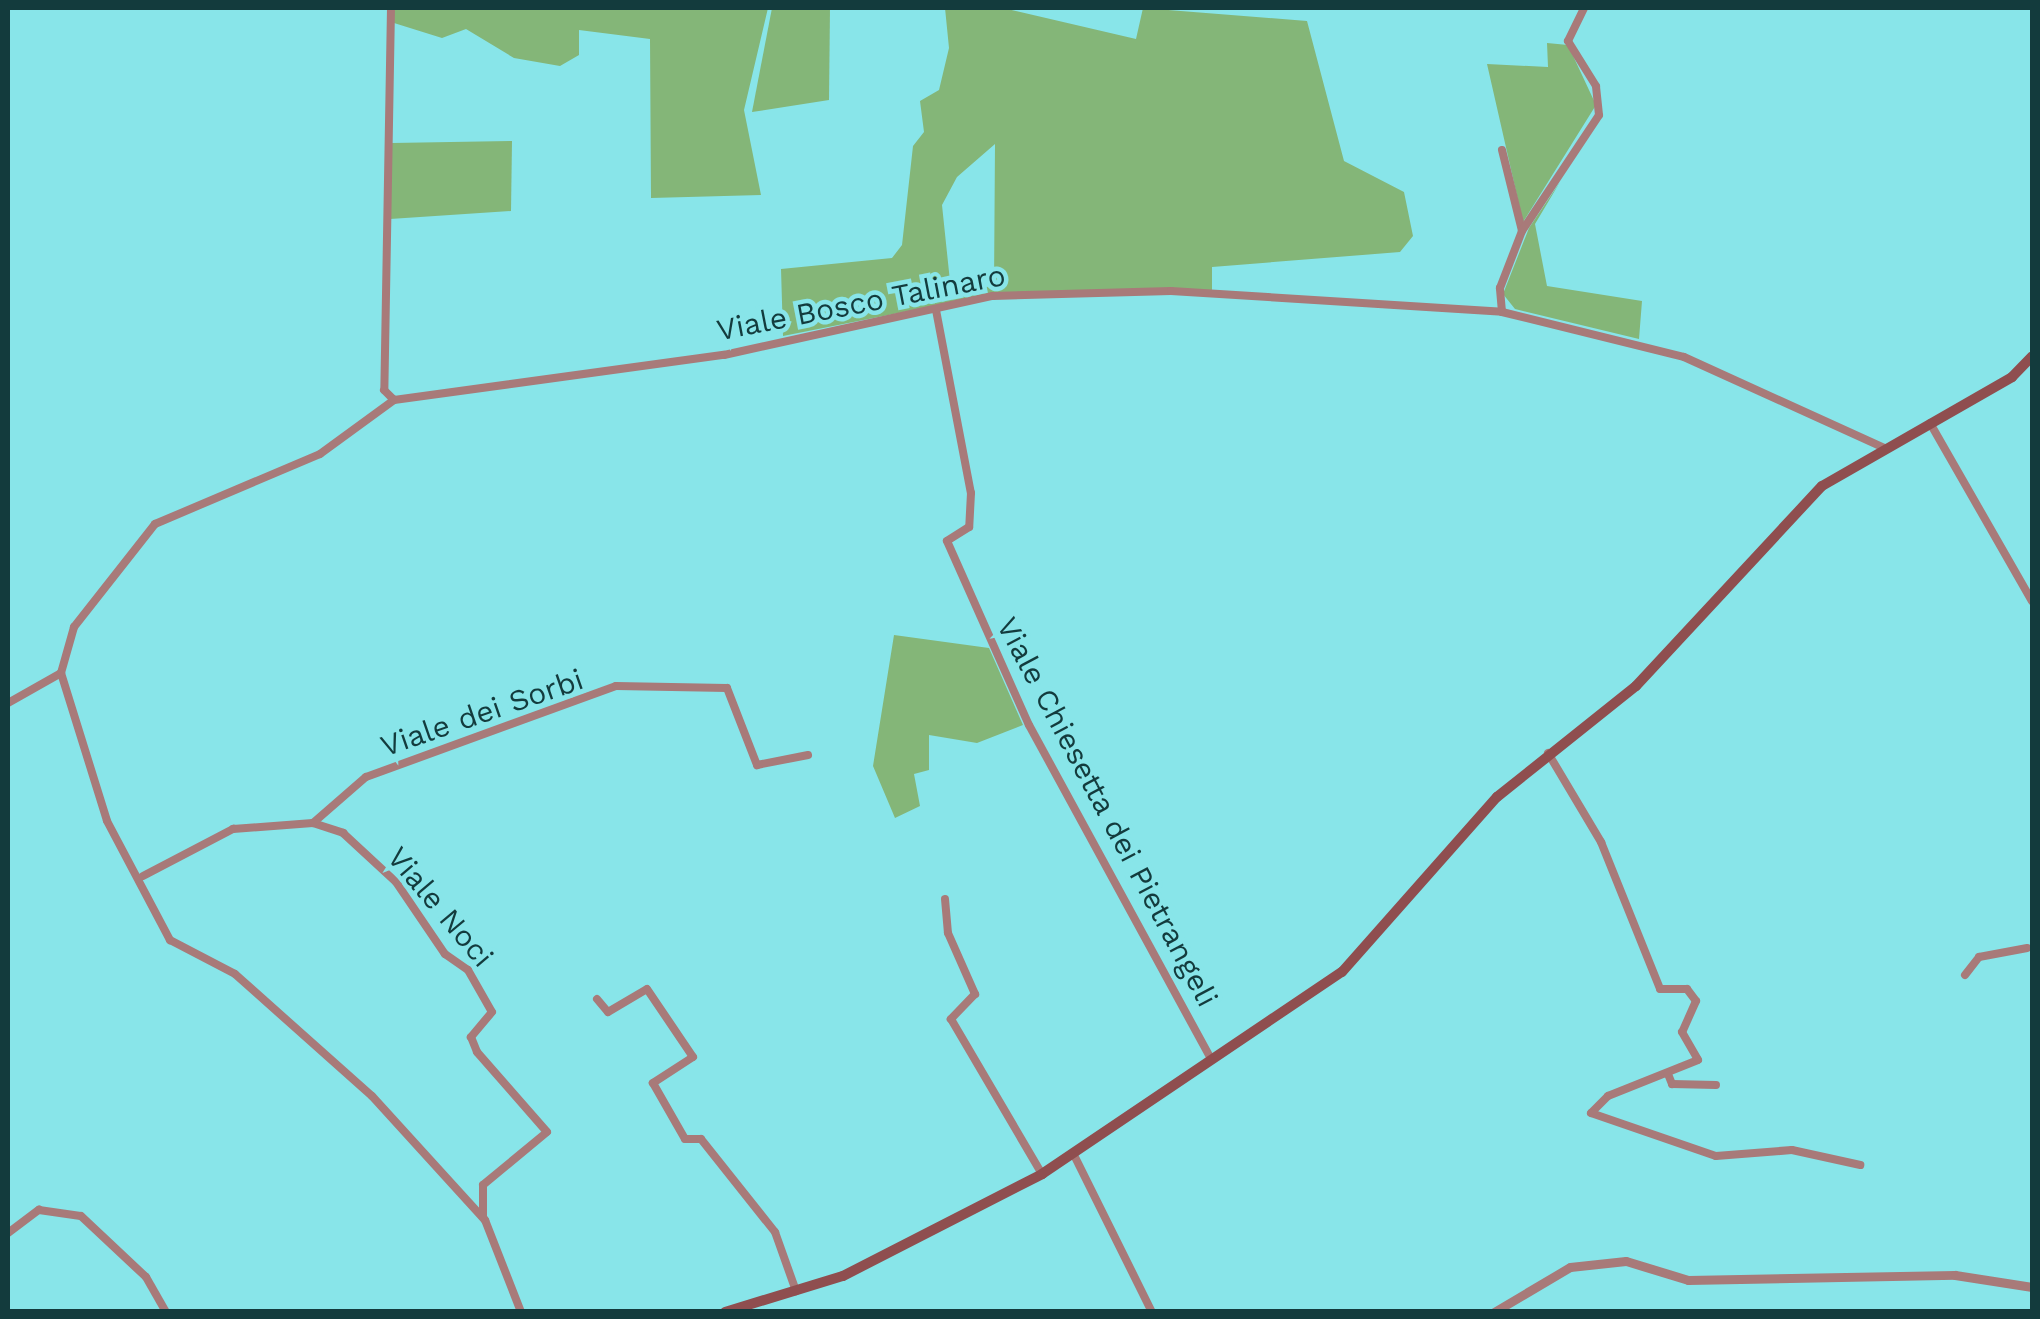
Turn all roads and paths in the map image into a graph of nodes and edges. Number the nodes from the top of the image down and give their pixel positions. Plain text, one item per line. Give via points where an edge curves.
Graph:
1 (391, 8) edge
2 (1584, 8) edge
3 (1502, 150) dead end
4 (1522, 231) junction
5 (936, 310) junction
6 (1502, 312) junction
7 (2032, 356) edge
8 (394, 400) junction
9 (1930, 422) junction
10 (1885, 448) junction
11 (2032, 601) edge
12 (61, 674) junction
13 (8, 703) edge
14 (1548, 752) junction
15 (808, 755) dead end
16 (313, 823) junction
17 (143, 876) junction
18 (945, 899) dead end
19 (2027, 948) dead end
20 (1966, 975) dead end
21 (597, 998) dead end
22 (1210, 1057) junction
23 (1668, 1074) junction
24 (1716, 1084) dead end
25 (1073, 1153) junction
26 (1860, 1165) dead end
27 (1042, 1174) junction
28 (484, 1220) junction
29 (8, 1233) edge
30 (2032, 1287) edge
31 (796, 1291) junction
32 (166, 1312) edge
33 (522, 1312) edge
34 (725, 1312) edge
35 (1152, 1312) edge
36 (1494, 1312) edge

1 - 8 street via 384,390
2 - 4 street via 1568,41 1596,86 1598,115
3 - 4 street
4 - 6 street via 1500,288
5 - 6 street, Viale Bosco Talinaro via 1018,294 1171,291
5 - 8 street, Viale Bosco Talinaro via 724,355
5 - 22 street, Viale Chiesetta dei Pietrangeli via 971,493 969,527 946,541 1029,725
6 - 10 street, Viale Bosco Talinaro via 1684,358
7 - 9 main road
8 - 12 street, Viale Bosco Talinaro via 320,454 155,524 74,627
9 - 10 main road
9 - 11 street
10 - 14 main road via 1822,486 1697,627
12 - 13 street
12 - 17 street via 107,821
14 - 22 main road via 1497,796 1342,972
14 - 23 street via 1600,842 1660,989 1694,993 1682,1032 1700,1056
15 - 16 street, Viale dei Sorbi via 757,765 727,688 616,686 366,777
16 - 17 street via 233,829
16 - 28 street, Viale Noci via 343,833 396,882 445,954 468,970 492,1012 470,1037 477,1052 547,1132 484,1185
17 - 28 street via 170,940 234,974 334,1056
18 - 27 street via 948,933 975,994 951,1019 1020,1122
19 - 20 street via 1979,957
21 - 31 street via 608,1012 647,989 693,1057 654,1083 685,1140 701,1139 775,1232
22 - 25 main road
23 - 24 street via 1672,1084
23 - 26 street via 1589,1109 1701,1153 1792,1150
25 - 27 main road
25 - 35 street
27 - 31 main road
28 - 33 street
29 - 32 street via 39,1210 80,1216 146,1276
30 - 36 street via 1955,1274 1688,1280 1626,1261 1570,1268
31 - 34 main road

